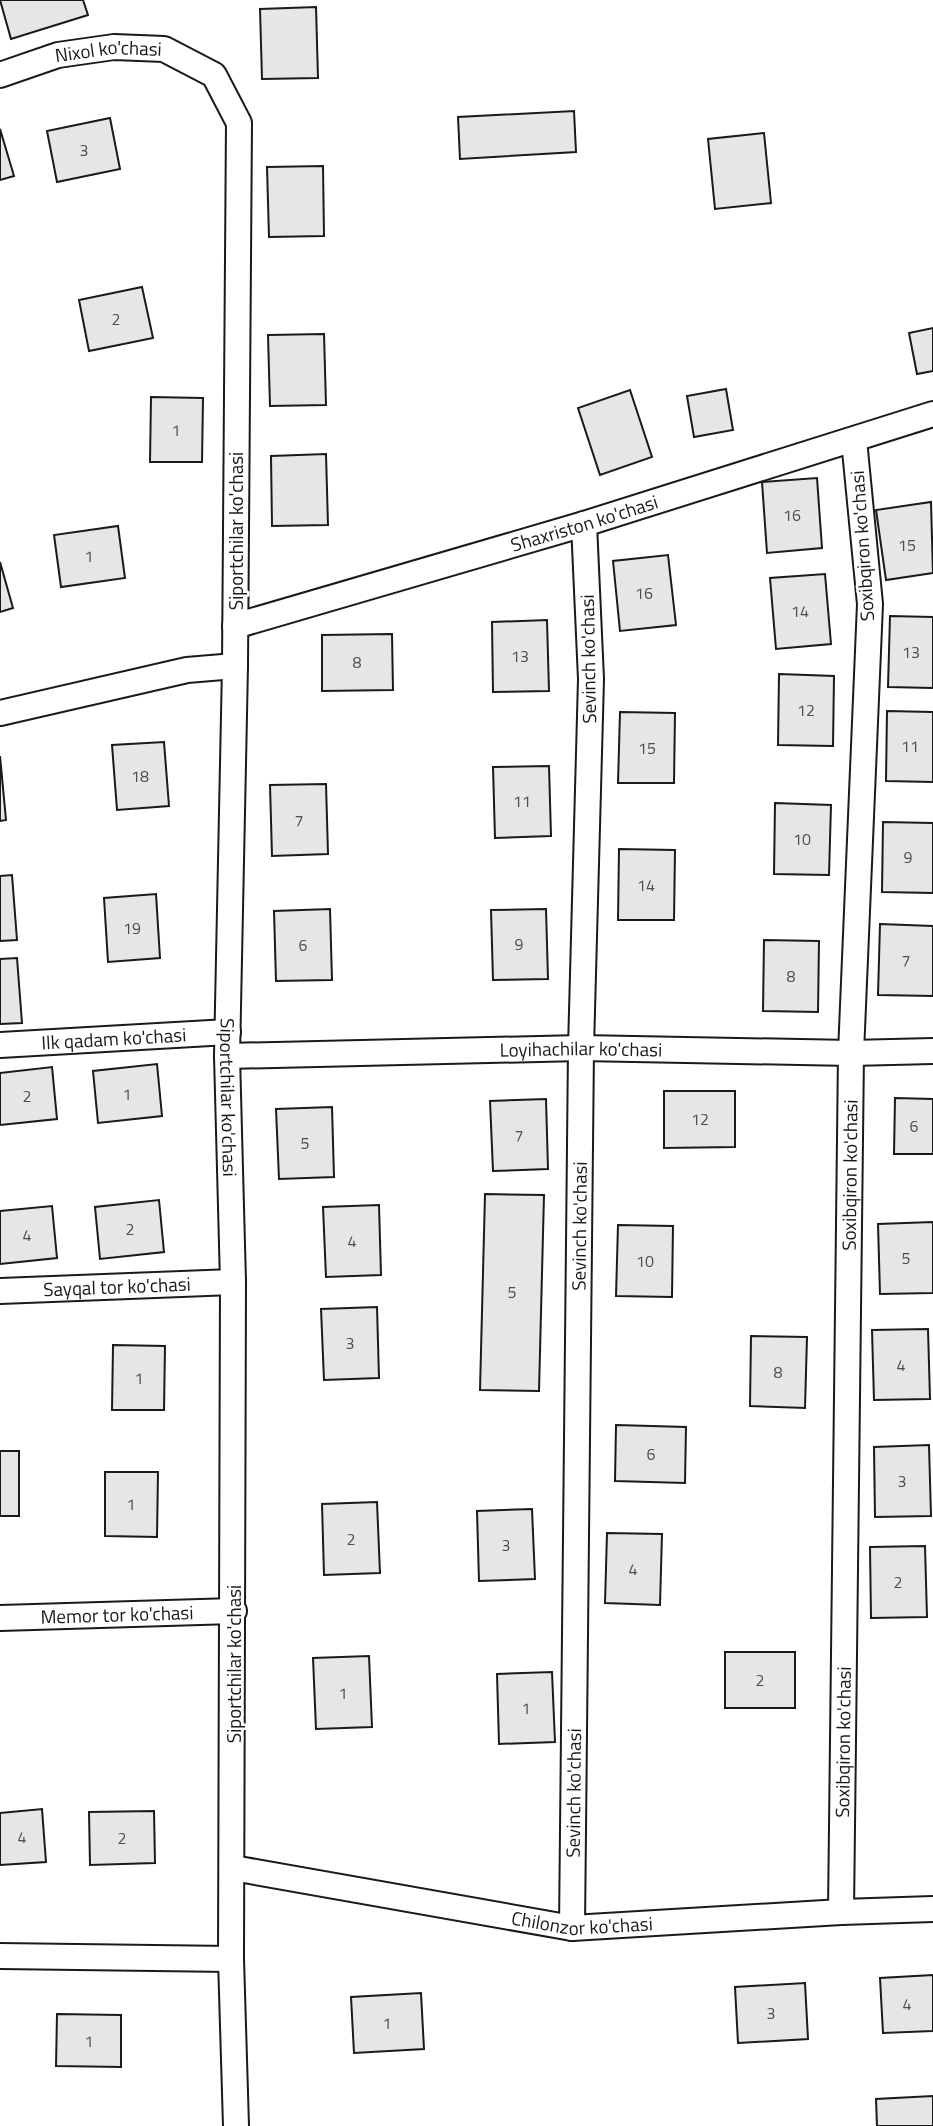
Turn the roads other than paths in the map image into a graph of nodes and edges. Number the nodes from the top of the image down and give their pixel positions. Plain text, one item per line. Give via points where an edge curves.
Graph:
1 (0, 75) edge
2 (214, 75) joint
3 (933, 414) edge
4 (854, 440) junction
5 (584, 524) junction
6 (235, 626) junction
7 (234, 666) junction
8 (0, 713) edge
9 (227, 1044) junction
10 (0, 1045) edge
11 (581, 1048) junction
12 (933, 1051) edge
13 (851, 1053) junction
14 (233, 1282) junction
15 (0, 1291) edge
16 (234, 1611) junction
17 (0, 1618) edge
18 (233, 1868) junction
19 (933, 1909) edge
20 (841, 1912) junction
21 (572, 1928) junction
22 (0, 1956) edge
23 (231, 1959) junction
24 (236, 2126) edge

1 - 2 street, Nixol ko'chasi via 58,55 114,47 164,49
2 - 6 street, Siportchilar ko'chasi via 239,123
3 - 4 street, Shaxriston ko'chasi
4 - 5 street, Shaxriston ko'chasi
4 - 13 street, Soxibqiron ko'chasi via 870,604
5 - 6 street, Shaxriston ko'chasi
5 - 11 street, Sevinch ko'chasi via 590,680
6 - 7 street, Siportchilar ko'chasi
7 - 8 street via 187,670
7 - 9 street, Siportchilar ko'chasi
9 - 10 street, Ilk qadam ko'chasi
9 - 11 street, Loyihachilar ko'chasi
9 - 14 street, Siportchilar ko'chasi
11 - 13 street, Loyihachilar ko'chasi
11 - 21 street, Sevinch ko'chasi
12 - 13 street, Loyihachilar ko'chasi
13 - 20 street, Soxibqiron ko'chasi
14 - 15 street, Sayqal tor ko'chasi
14 - 16 street, Siportchilar ko'chasi
16 - 17 street, Memor tor ko'chasi
16 - 18 street, Siportchilar ko'chasi
18 - 21 street, Chilonzor ko'chasi
18 - 23 street, Siportchilar ko'chasi
19 - 20 street, Chilonzor ko'chasi
20 - 21 street, Chilonzor ko'chasi
22 - 23 street
23 - 24 street, Siportchilar ko'chasi

